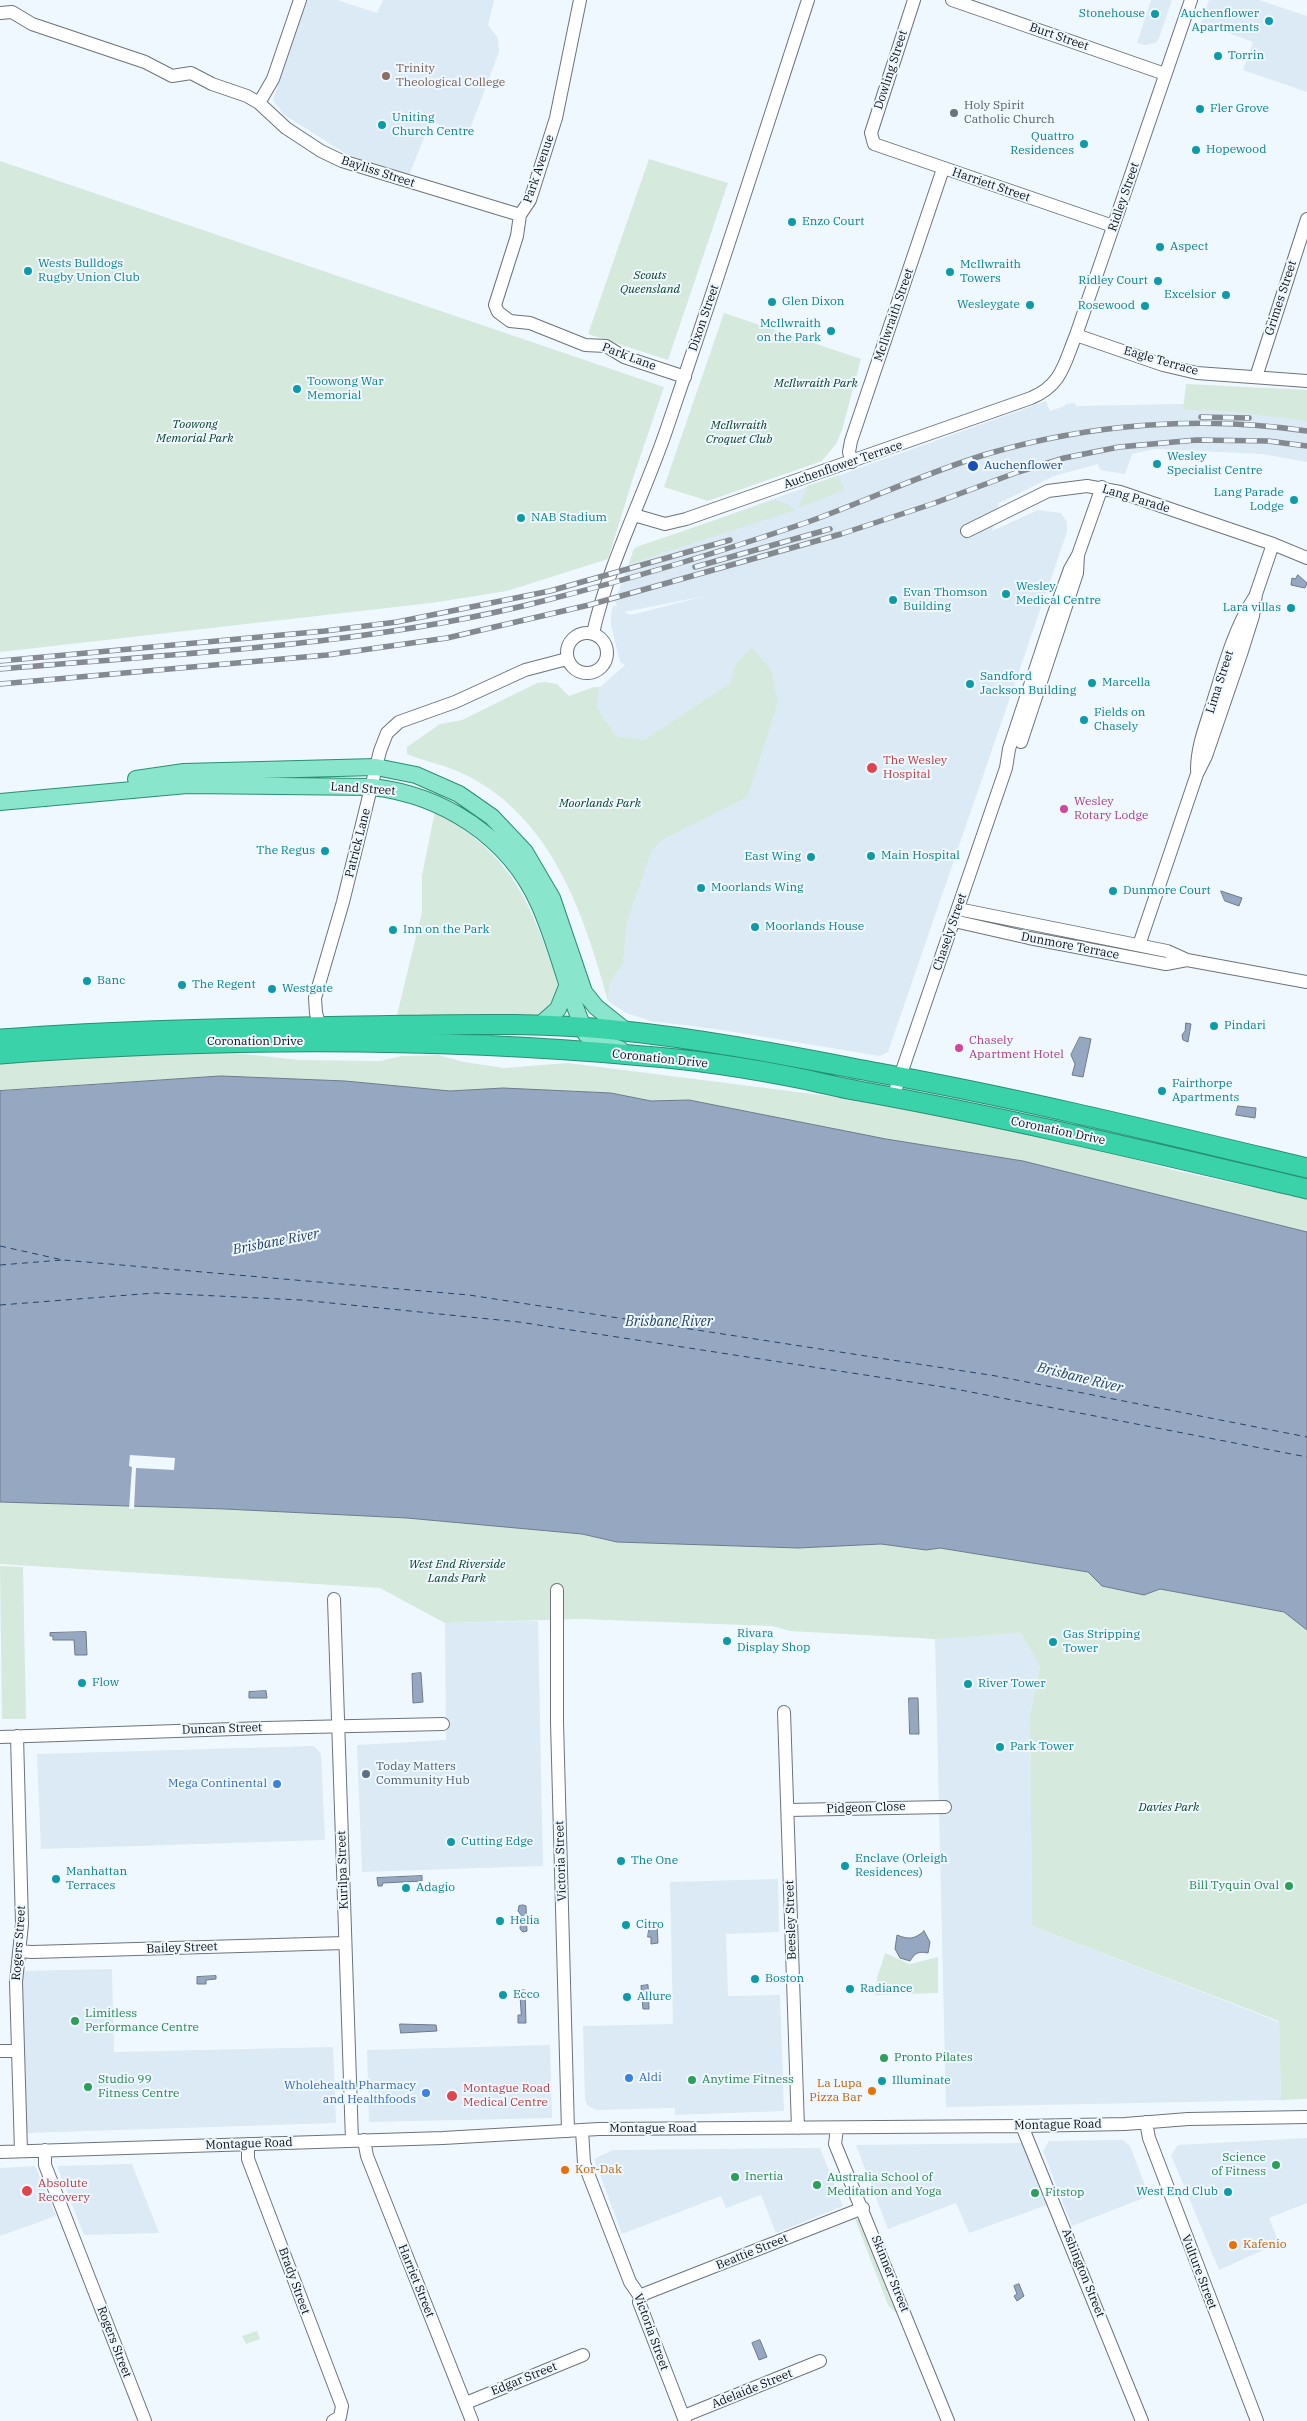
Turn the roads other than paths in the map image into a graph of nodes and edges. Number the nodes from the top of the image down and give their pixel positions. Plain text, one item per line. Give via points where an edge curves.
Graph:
1 (300, 0) edge
2 (580, 0) edge
3 (808, 0) edge
4 (914, 0) edge
5 (952, 0) edge
6 (1191, 0) edge
7 (0, 13) edge
8 (1165, 74) junction
9 (259, 103) junction
10 (871, 141) joint
11 (943, 169) junction
12 (520, 215) junction
13 (1307, 219) edge
14 (1113, 226) junction
15 (516, 323) joint
16 (1076, 335) junction
17 (685, 377) junction
18 (1256, 378) junction
19 (1307, 381) edge
20 (1049, 390) joint
21 (852, 462) junction
22 (1102, 488) junction
23 (634, 515) junction
24 (968, 531) dead end
25 (1273, 544) junction
26 (1307, 558) edge
27 (593, 633) junction
28 (567, 659) junction
29 (376, 767) junction
30 (372, 787) junction
31 (0, 791) edge
32 (0, 802) edge
33 (956, 915) junction
34 (1139, 945) junction
35 (1188, 960) junction
36 (1307, 982) edge
37 (568, 984) junction
38 (320, 1026) junction
39 (538, 1026) junction
40 (583, 1027) junction
41 (626, 1031) junction
42 (0, 1039) edge
43 (0, 1054) edge
44 (644, 1056) junction
45 (900, 1076) junction
46 (894, 1097) junction
47 (1307, 1168) edge
48 (1307, 1189) edge
49 (557, 1590) dead end
50 (334, 1599) dead end
51 (784, 1712) dead end
52 (443, 1724) dead end
53 (339, 1727) junction
54 (17, 1736) junction
55 (0, 1737) edge
56 (944, 1807) dead end
57 (788, 1810) junction
58 (345, 1942) junction
59 (19, 1951) junction
60 (0, 2051) edge
61 (18, 2051) junction
62 (1307, 2116) edge
63 (1146, 2122) junction
64 (1022, 2126) junction
65 (798, 2128) junction
66 (837, 2128) junction
67 (582, 2130) junction
68 (568, 2131) junction
69 (358, 2140) junction
70 (248, 2144) junction
71 (45, 2150) junction
72 (20, 2151) junction
73 (0, 2152) edge
74 (863, 2208) junction
75 (641, 2298) junction
76 (583, 2355) dead end
77 (820, 2362) dead end
78 (466, 2403) junction
79 (337, 2419) edge
80 (684, 2419) edge
81 (145, 2421) edge
82 (472, 2421) edge
83 (948, 2421) edge
84 (1142, 2421) edge
85 (1257, 2421) edge

1 - 9 street via 273,79
2 - 12 street, Park Avenue via 556,118 530,200
3 - 17 street, Dixon Street
4 - 10 street, Dowling Street
5 - 8 street, Burt Street
6 - 8 street, Ridley Street
7 - 9 street, Bayliss Street via 12,12 32,24 145,62 172,76 191,73
8 - 14 street, Ridley Street
9 - 12 street, Bayliss Street via 286,128 342,161
10 - 11 street, Harriett Street via 878,147
11 - 14 street, Harriett Street
11 - 21 street, McIlwraith Street via 851,442
12 - 15 street, Park Avenue via 517,236 495,305 503,317
13 - 18 street, Grimes Street
14 - 16 street, Ridley Street
15 - 17 street, Park Lane via 530,323 585,345 606,346 624,357
16 - 18 street, Eagle Terrace via 1180,370
16 - 20 street, Ridley Street
17 - 23 street, Dixon Street
18 - 19 street, Eagle Terrace
20 - 21 street, Auchenflower Terrace
21 - 23 street, Auchenflower Terrace via 676,522 657,522
22 - 24 street, Lang Parade via 1075,486 1048,491
22 - 25 street, Lang Parade
22 - 33 street, Chasely Street via 1078,555 1077,574 1017,751 1006,768
23 - 27 street, Dixon Street
25 - 26 street, Lang Parade
25 - 34 street, Lima Street via 1216,692 1197,753 1197,774
27 - 28 street via 575,636 567,646
27 - 28 street via 606,646 603,665 592,672 580,672
28 - 29 street, Patrick Lane via 526,670 455,702 398,722 387,733
29 - 30 street, Patrick Lane
29 - 31 main road, Land Street via 184,772
29 - 41 main road, Land Street via 399,770 440,784 477,805 506,829 525,852 552,898 584,992 596,1007
30 - 32 main road, Land Street via 187,785
30 - 37 main road, Land Street via 436,803 463,817 491,839 515,866 539,903
30 - 38 street, Patrick Lane via 315,998
33 - 34 street, Dunmore Terrace
33 - 35 street, Dunmore Terrace via 1029,938 1166,964
33 - 45 street, Chasely Street
34 - 35 street, Dunmore Terrace
35 - 36 street, Dunmore Terrace
37 - 39 main road via 558,1009
37 - 40 main road, Land Street
38 - 39 highway, Coronation Drive
38 - 42 highway, Coronation Drive via 141,1029
39 - 40 highway, Coronation Drive
40 - 41 highway, Coronation Drive
40 - 44 main road, Land Street via 592,1040
41 - 45 highway, Coronation Drive via 735,1046
43 - 44 highway, Coronation Drive via 202,1042 450,1043
44 - 46 highway, Coronation Drive via 804,1079
45 - 46 street, Chasely Street
45 - 47 highway, Coronation Drive via 1070,1111
46 - 48 highway, Coronation Drive via 1111,1142
49 - 68 street, Victoria Street via 557,1722
50 - 53 street, Kurilpa Street
51 - 57 street, Beesley Street
52 - 53 street, Duncan Street
53 - 54 street, Duncan Street
53 - 58 street, Kurilpa Street
54 - 55 street, Duncan Street
54 - 59 street, Rogers Street via 22,1924
56 - 57 street, Pidgeon Close
57 - 65 street, Beesley Street
58 - 59 street, Bailey Street
58 - 69 street, Kurilpa Street
59 - 61 street, Rogers Street via 16,1982
60 - 61 street
61 - 72 street, Rogers Street
62 - 63 street, Montague Road
63 - 64 street, Montague Road
63 - 85 street, Vulture Street via 1186,2239
64 - 66 street, Montague Road
64 - 84 street, Ashington Street
65 - 66 street, Montague Road
65 - 67 street, Montague Road
66 - 74 street, Skinner Street via 835,2144
67 - 68 street, Montague Road
67 - 75 street, Victoria Street via 584,2163 630,2282
68 - 69 street, Montague Road
69 - 70 street, Montague Road
69 - 78 street, Harriet Street
70 - 71 street, Montague Road
70 - 79 street, Brady Street via 248,2159 342,2406
71 - 72 street, Montague Road
71 - 81 street, Rogers Street via 45,2165
72 - 73 street, Montague Road
74 - 75 street, Beattie Street via 644,2294
74 - 83 street, Skinner Street
75 - 80 street, Victoria Street via 639,2302
76 - 78 street, Edgar Street
77 - 80 street, Adelaide Street
78 - 82 street, Harriet Street

